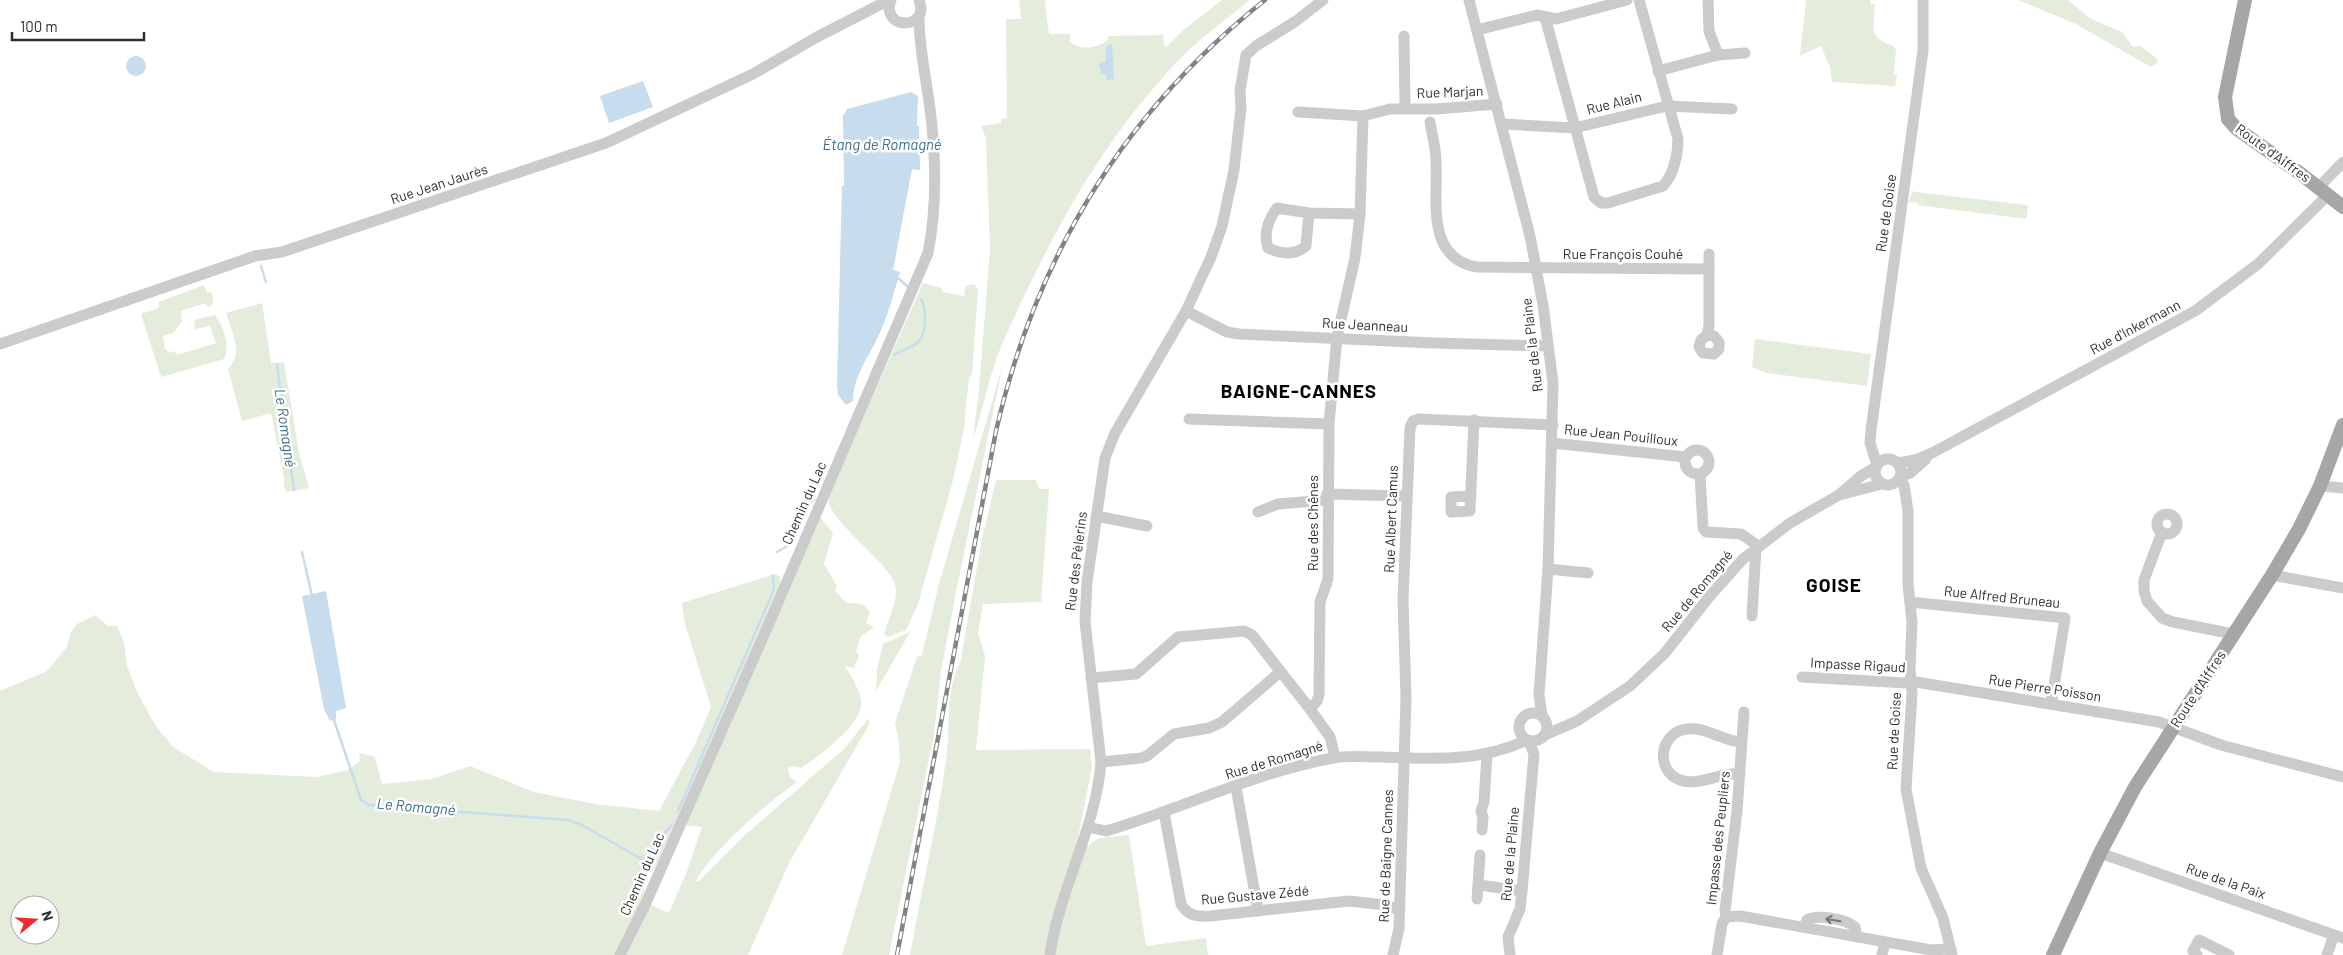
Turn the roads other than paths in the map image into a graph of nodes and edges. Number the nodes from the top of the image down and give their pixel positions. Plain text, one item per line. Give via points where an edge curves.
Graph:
1 (890, 0) edge
2 (919, 0) edge
3 (1469, 0) edge
4 (1627, 0) edge
5 (1639, 0) edge
6 (1708, 0) edge
7 (1923, 0) edge
8 (2245, 0) edge
9 (1315, 2) edge
10 (871, 10) junction
11 (890, 12) junction
12 (919, 16) junction
13 (1545, 17) junction
14 (905, 24) junction
15 (1477, 30) junction
16 (1404, 36) dead end
17 (919, 45) junction
18 (1746, 52) dead end
19 (1718, 55) junction
20 (1658, 71) junction
21 (1497, 104) junction
22 (1667, 106) junction
23 (1405, 108) junction
24 (1732, 109) dead end
25 (1298, 112) dead end
26 (1364, 116) junction
27 (1430, 122) dead end
28 (1503, 124) junction
29 (1574, 128) junction
30 (2343, 162) edge
31 (2324, 191) junction
32 (2343, 207) edge
33 (1309, 213) junction
34 (1360, 214) junction
35 (1709, 254) dead end
36 (1537, 268) junction
37 (1709, 269) junction
38 (1186, 311) junction
39 (1707, 335) dead end
40 (1337, 337) junction
41 (0, 344) edge
42 (1548, 346) junction
43 (1189, 419) dead end
44 (1474, 420) junction
45 (1329, 424) junction
46 (1553, 425) junction
47 (2343, 425) edge
48 (1871, 430) junction
49 (1552, 443) junction
50 (2339, 448) edge
51 (1932, 453) junction
52 (1686, 457) junction
53 (1895, 461) junction
54 (1876, 466) junction
55 (1700, 474) junction
56 (1894, 481) junction
57 (2320, 486) junction
58 (2343, 488) edge
59 (1839, 495) junction
60 (1407, 496) junction
61 (1471, 496) dead end
62 (1327, 497) junction
63 (1258, 512) dead end
64 (1096, 516) junction
65 (1147, 526) dead end
66 (2162, 532) dead end
67 (1756, 548) junction
68 (1548, 569) junction
69 (1588, 573) dead end
70 (2272, 575) junction
71 (2343, 588) edge
72 (1910, 602) junction
73 (1752, 616) dead end
74 (2233, 634) junction
75 (1280, 672) junction
76 (1802, 677) dead end
77 (1091, 678) junction
78 (1912, 683) junction
79 (1539, 695) junction
80 (2051, 704) junction
81 (1310, 709) junction
82 (1744, 712) dead end
83 (1528, 713) junction
84 (1585, 715) junction
85 (1544, 718) junction
86 (1519, 727) junction
87 (2174, 727) junction
88 (1543, 737) junction
89 (1528, 740) junction
90 (1742, 742) junction
91 (1505, 748) junction
92 (1487, 754) junction
93 (1534, 754) junction
94 (1335, 757) junction
95 (1405, 758) junction
96 (1101, 762) junction
97 (1740, 774) junction
98 (2343, 777) edge
99 (1236, 786) junction
100 (1164, 812) junction
101 (1088, 827) junction
102 (1482, 830) dead end
103 (2100, 853) junction
104 (1480, 855) dead end
105 (1479, 885) junction
106 (1522, 891) junction
107 (1477, 899) dead end
108 (1400, 910) junction
109 (1258, 912) junction
110 (1726, 917) junction
111 (2338, 936) edge
112 (1885, 942) junction
113 (1952, 952) edge
114 (2221, 954) edge
115 (620, 955) edge
116 (1050, 955) edge
117 (1393, 955) edge
118 (1510, 955) edge
119 (1717, 955) edge
120 (1882, 955) edge
121 (2053, 955) edge
122 (2197, 955) edge
123 (2327, 955) edge

1 - 10 street, Rue Jean Jaurès
1 - 11 street
2 - 12 street, Chemin du Lac
3 - 15 street, Rue de la Plaine
4 - 13 street via 1556,19
5 - 20 street
6 - 19 street via 1709,31
7 - 48 street, Rue de Goise via 1923,51
8 - 31 main road, Route d'Aiffres via 2225,97 2228,119 2237,129
9 - 38 street, Rue des Pèlerins via 1249,51 1244,62 1233,177 1222,226
10 - 11 street
10 - 41 street, Rue Jean Jaurès via 753,74 606,144 282,252 255,256
11 - 14 street, Chemin du Lac via 895,20
12 - 14 street
12 - 17 street, Chemin du Lac
13 - 15 street via 1537,15
13 - 29 street
14 - 17 street, Chemin du Lac
15 - 21 street, Rue de la Plaine
16 - 23 street, Rue Marjan
17 - 115 street, Chemin du Lac via 934,151 933,215 928,253 767,628
18 - 19 street
19 - 20 street
20 - 22 street
21 - 23 street, Rue Marjan
21 - 28 street, Rue de la Plaine
22 - 24 street, Rue Alain
22 - 29 street, Rue Alain
22 - 29 street via 1678,139 1668,180 1659,189 1608,203 1601,203 1594,197
23 - 26 street, Rue Marjan via 1390,108
25 - 26 street
26 - 34 street, Rue des Chênes
27 - 36 street, Rue François Couhé via 1436,158 1439,234 1448,253 1466,265 1477,267
28 - 29 street, Rue Alain
28 - 36 street, Rue de la Plaine
30 - 31 street, Rue d'Inkermann
31 - 32 main road, Route d'Aiffres
31 - 51 street, Rue d'Inkermann via 2258,264 2195,311
33 - 33 street via 1278,208 1271,216 1265,238 1268,248 1283,254 1298,252 1306,246
33 - 34 street
34 - 40 street, Rue des Chênes via 1355,258
35 - 37 street
36 - 37 street, Rue François Couhé
36 - 42 street, Rue de la Plaine
37 - 39 street
38 - 40 street, Rue Jeanneau via 1227,332 1238,334
38 - 64 street, Rue des Pèlerins via 1109,445
40 - 42 street, Rue Jeanneau
40 - 45 street, Rue des Chênes
42 - 46 street, Rue de la Plaine via 1553,383
43 - 45 street
44 - 46 street, Rue Albert Camus
44 - 60 street, Rue Albert Camus via 1419,419 1413,422 1410,428
44 - 61 street
45 - 62 street, Rue des Chênes
46 - 49 street, Rue de la Plaine
47 - 50 main road, Route d'Aiffres
48 - 53 street via 1882,452
48 - 54 street, Rue de Goise via 1870,443
49 - 52 street, Rue Jean Pouilloux
49 - 68 street, Rue de la Plaine
50 - 57 main road, Route d'Aiffres
51 - 53 street, Rue d'Inkermann via 1916,460
51 - 56 street, Rue d'Inkermann
52 - 55 street, Rue Jean Pouilloux via 1689,471
52 - 55 street, Rue Jean Pouilloux via 1696,450 1707,455 1709,466
53 - 54 street via 1883,460
53 - 56 street via 1902,470
54 - 56 street via 1875,475
54 - 59 street, Rue de Romagné
55 - 67 street via 1703,528 1706,532 1741,534 1749,538
56 - 59 street, Rue de Romagné
56 - 72 street, Rue de Goise via 1906,502
57 - 58 street
57 - 70 main road, Route d'Aiffres
59 - 67 street, Rue de Romagné via 1790,523
60 - 62 street
60 - 95 street, Rue Albert Camus
62 - 63 street via 1278,504
62 - 81 street, Rue des Chênes via 1328,579 1320,602 1319,695
64 - 65 street
64 - 77 street, Rue des Pèlerins via 1085,614
66 - 74 street via 2144,580 2148,601 2162,618 2172,622
67 - 73 street
67 - 84 street, Rue de Romagné via 1709,597 1665,653 1630,686
68 - 69 street
68 - 79 street, Rue de la Plaine
70 - 71 street
70 - 74 main road, Route d'Aiffres
72 - 78 street, Rue de Goise
72 - 80 street, Rue Alfred Bruneau via 2065,618
74 - 87 main road, Route d'Aiffres
75 - 77 street via 1252,635 1236,630 1182,636 1136,674
75 - 81 street
75 - 96 street via 1217,725 1174,734 1141,758
76 - 78 street, Impasse Rigaud
77 - 96 street, Rue des Pèlerins
78 - 80 street, Rue Pierre Poisson
78 - 113 street, Rue de Goise via 1906,775 1910,816 1921,868 1943,918
79 - 83 street, Rue de la Plaine
79 - 85 street, Rue de la Plaine
80 - 87 street, Rue Pierre Poisson
81 - 94 street via 1330,737
82 - 90 street, Impasse des Peupliers
83 - 85 street
83 - 86 street via 1521,718
84 - 85 street, Rue de Romagné via 1565,722
84 - 88 street, Rue de Romagné
85 - 88 street via 1547,727
86 - 89 street
86 - 91 street
87 - 98 street, Rue Pierre Poisson via 2221,745
87 - 103 main road, Route d'Aiffres via 2135,787
88 - 89 street
88 - 93 street, Rue de la Plaine
89 - 91 street, Rue de Romagné
89 - 93 street, Rue de la Plaine
90 - 97 street, Impasse des Peupliers
90 - 97 street via 1689,729 1670,738 1663,753 1669,771 1679,780 1694,782 1725,774
91 - 92 street, Rue de Romagné
92 - 95 street, Rue de Romagné via 1446,759
92 - 102 street
93 - 106 street, Rue de la Plaine
94 - 95 street, Rue de Romagné
94 - 99 street, Rue de Romagné
95 - 108 street, Rue de Baigne Cannes
96 - 101 street, Rue des Pèlerins
97 - 110 street, Impasse des Peupliers
99 - 100 street, Rue de Romagné
99 - 109 street
100 - 101 street, Rue de Romagné via 1106,831
100 - 109 street, Rue Gustave Zédé via 1184,910 1197,916
101 - 116 street, Rue des Pèlerins via 1069,881
103 - 111 street, Rue de la Paix
103 - 121 main road, Route d'Aiffres
104 - 105 street
105 - 106 street
105 - 107 street
106 - 118 street, Rue de la Plaine via 1520,909 1508,937
108 - 109 street, Rue Gustave Zédé via 1385,904 1356,900
108 - 117 street, Rue de Baigne Cannes via 1398,942
110 - 112 street, Impasse des Peupliers via 1740,916
110 - 119 street
111 - 123 street
112 - 113 street, Impasse des Peupliers
112 - 120 street
114 - 122 street via 2199,940 2193,951

